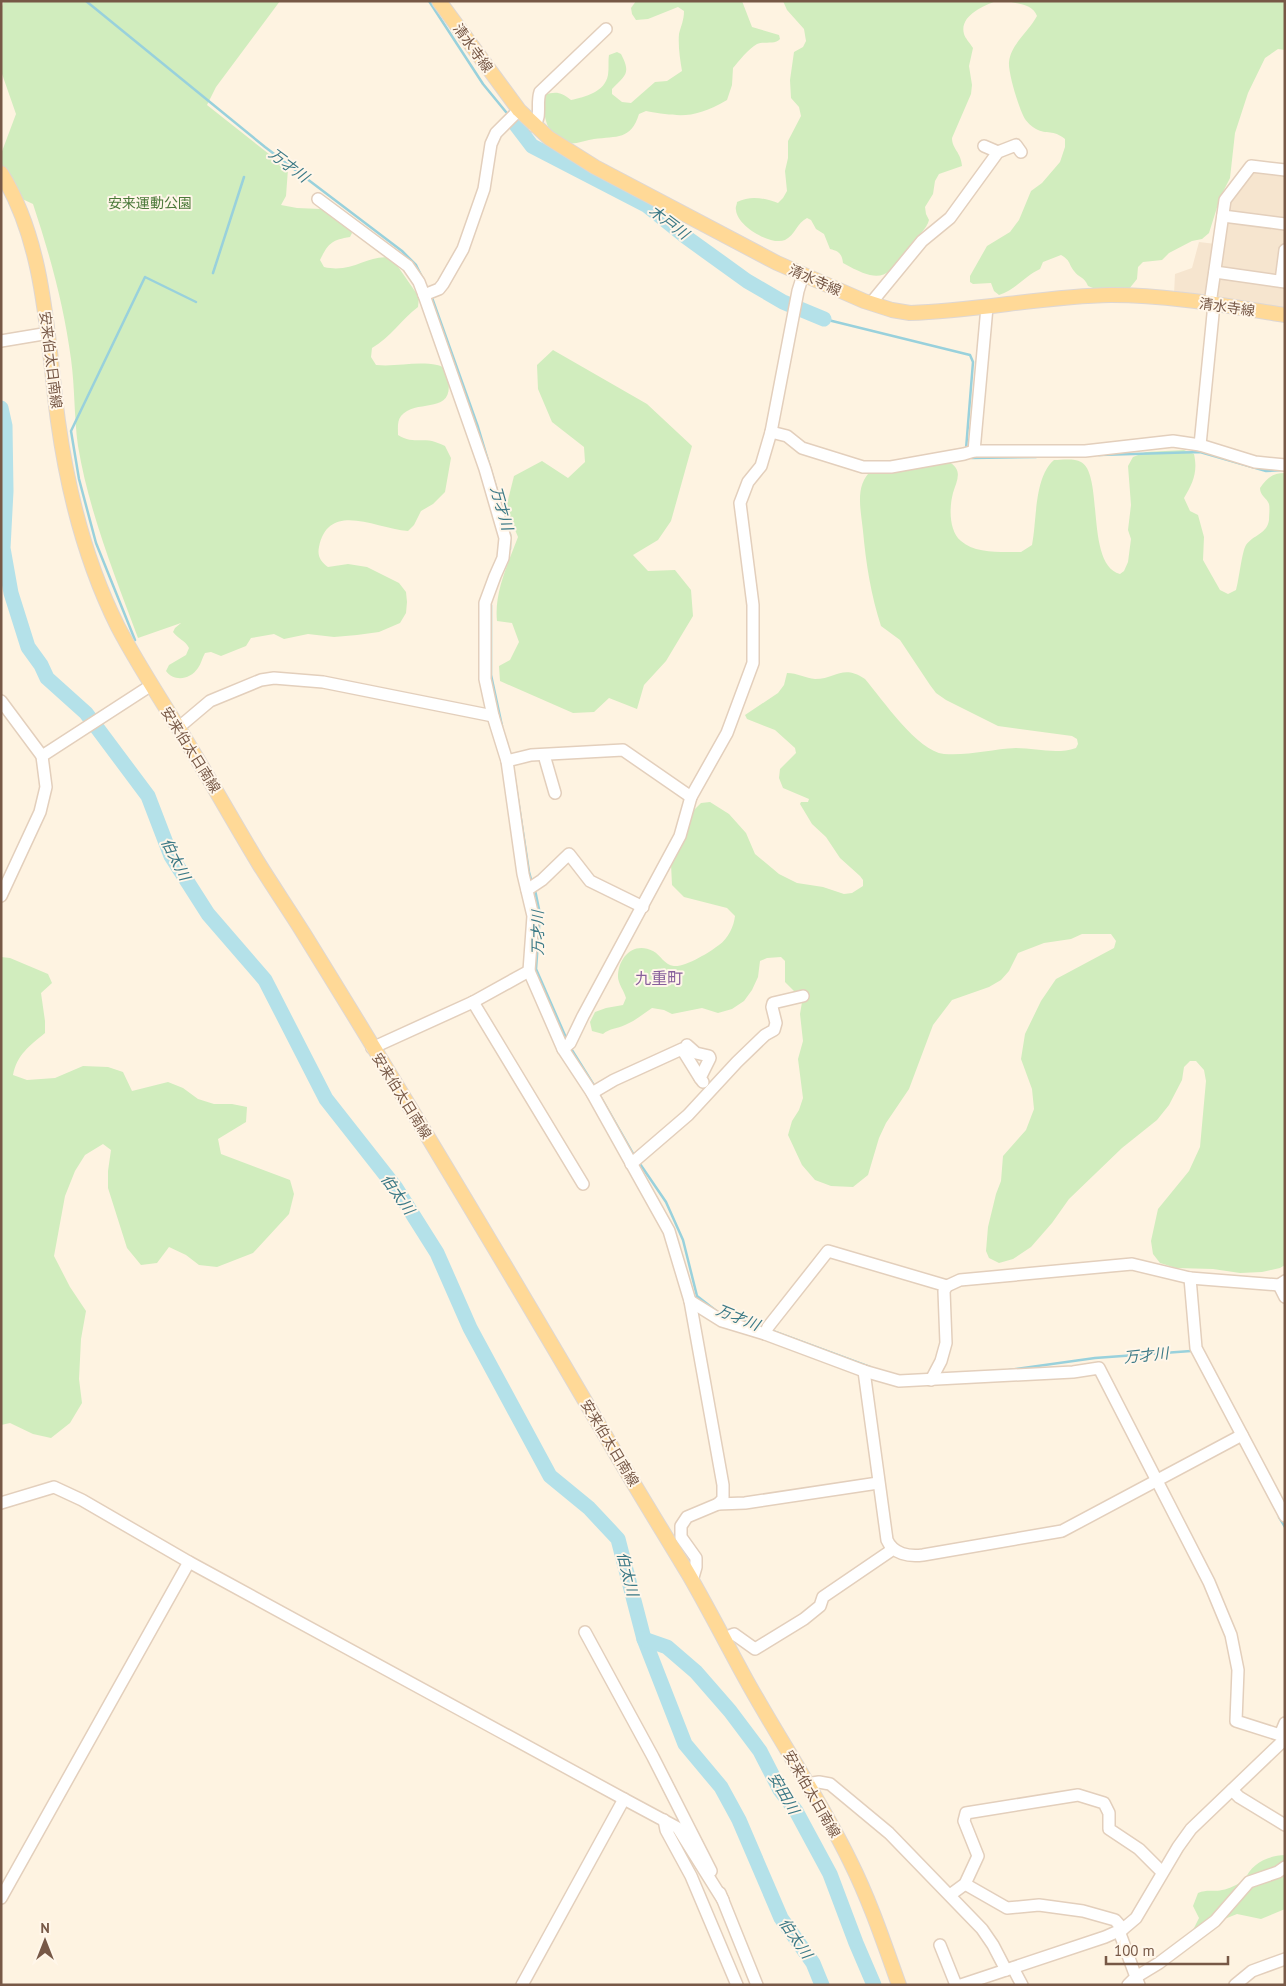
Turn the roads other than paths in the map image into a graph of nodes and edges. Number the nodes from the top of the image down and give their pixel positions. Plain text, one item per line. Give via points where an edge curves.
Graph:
1 (439, 1) edge
2 (606, 29) dead end
3 (519, 110) junction
4 (534, 126) junction
5 (1017, 145) dead end
6 (984, 146) dead end
7 (998, 152) junction
8 (1285, 170) edge
9 (1, 173) edge
10 (318, 198) dead end
11 (1223, 216) junction
12 (1285, 224) edge
13 (1285, 250) edge
14 (1215, 272) junction
15 (803, 275) junction
16 (1283, 281) edge
17 (424, 295) junction
18 (871, 303) junction
19 (1212, 304) junction
20 (986, 307) junction
21 (1285, 316) edge
22 (49, 333) junction
23 (1, 341) edge
24 (771, 432) junction
25 (1200, 445) junction
26 (974, 451) junction
27 (1285, 465) edge
28 (145, 689) junction
29 (1, 700) edge
30 (493, 716) junction
31 (178, 728) junction
32 (45, 754) junction
33 (544, 755) junction
34 (507, 761) junction
35 (554, 793) dead end
36 (690, 798) junction
37 (532, 887) junction
38 (1, 896) edge
39 (643, 907) junction
40 (529, 971) junction
41 (803, 996) dead end
42 (473, 1002) junction
43 (567, 1046) junction
44 (687, 1046) dead end
45 (372, 1048) junction
46 (700, 1078) junction
47 (596, 1091) junction
48 (709, 1092) junction
49 (635, 1161) junction
50 (583, 1184) dead end
51 (1190, 1278) junction
52 (1282, 1283) edge
53 (947, 1286) junction
54 (1285, 1297) edge
55 (690, 1301) junction
56 (766, 1331) junction
57 (864, 1371) junction
58 (933, 1376) junction
59 (1239, 1437) junction
60 (1157, 1481) junction
61 (878, 1483) junction
62 (1, 1503) edge
63 (718, 1504) junction
64 (1285, 1516) edge
65 (891, 1548) junction
66 (189, 1562) junction
67 (692, 1581) junction
68 (585, 1632) dead end
69 (724, 1638) junction
70 (1285, 1723) edge
71 (1283, 1738) edge
72 (806, 1784) junction
73 (1232, 1790) junction
74 (624, 1799) junction
75 (664, 1820) junction
76 (1285, 1825) edge
77 (1285, 1867) edge
78 (1162, 1872) junction
79 (965, 1884) junction
80 (950, 1895) junction
81 (1, 1898) edge
82 (723, 1900) junction
83 (1121, 1930) junction
84 (940, 1945) dead end
85 (1285, 1960) edge
86 (1010, 1969) junction
87 (1134, 1982) edge
88 (522, 1985) edge
89 (738, 1985) edge
90 (757, 1985) edge
91 (899, 1985) edge
92 (956, 1985) edge
93 (961, 1985) edge
94 (1022, 1985) edge
95 (1235, 1985) edge

1 - 3 main road, 清水寺線
2 - 4 street via 540,92 539,118
3 - 4 main road, 清水寺線
3 - 17 street via 496,133 491,144 484,189 463,249 443,284
4 - 15 main road, 清水寺線 via 595,167
5 - 7 street
6 - 7 street
7 - 18 street via 950,218 922,241
8 - 11 street via 1251,166 1225,200
9 - 22 main road, 安来伯太日南線 via 28,236
10 - 17 street via 408,266
11 - 12 street
11 - 14 street
13 - 16 street
14 - 16 street
14 - 19 street
15 - 18 main road, 清水寺線
15 - 24 street
17 - 30 street via 486,469 504,538 503,558 486,603 485,679
18 - 20 main road, 清水寺線 via 910,313
19 - 20 main road, 清水寺線 via 1112,295
19 - 21 main road, 清水寺線
19 - 25 street
20 - 26 street
22 - 23 street
22 - 28 main road, 安来伯太日南線 via 59,428 76,521 99,586
24 - 26 street via 787,436 802,448 863,467 891,468
24 - 36 street via 761,466 748,482 740,503 753,605 753,663 726,733
25 - 26 street via 1173,441 1085,451
25 - 27 street via 1255,462
28 - 31 main road, 安来伯太日南線
28 - 32 street
29 - 32 street
30 - 31 street via 323,682 274,678 261,680 210,701
30 - 34 street
31 - 45 main road, 安来伯太日南線
32 - 38 street via 46,787 40,812
33 - 34 street
33 - 35 street
33 - 36 street via 623,750
34 - 37 street via 523,874
36 - 39 street via 680,836
37 - 39 street via 569,854 590,881
37 - 40 street
39 - 43 street
40 - 42 street
40 - 43 street
41 - 48 street via 773,1003 774,1030 765,1035
42 - 45 street
42 - 50 street
43 - 47 street
44 - 46 street via 696,1054 710,1058
45 - 67 main road, 安来伯太日南線
46 - 47 street via 682,1049
46 - 48 street
47 - 49 street
48 - 49 street via 688,1115
49 - 55 street via 670,1231
51 - 52 street
51 - 53 street via 1132,1264 980,1277
51 - 59 street via 1196,1348
52 - 54 street
53 - 56 street via 828,1251
53 - 58 street via 944,1291 946,1343
55 - 56 street via 722,1321
55 - 63 street via 723,1485 723,1499
56 - 57 street
57 - 58 street via 899,1382
57 - 61 street
58 - 60 street via 1072,1372 1099,1368
59 - 60 street
59 - 64 street
60 - 65 street via 1062,1530 915,1556
60 - 71 street via 1209,1582 1231,1635 1238,1670 1236,1721
61 - 63 street via 745,1504
61 - 65 street
62 - 66 street via 54,1487
63 - 67 street via 687,1517 681,1526 681,1537 696,1558
65 - 69 street via 822,1597 820,1606 804,1619 755,1649 734,1634
66 - 74 street
66 - 81 street
67 - 69 main road, 安来伯太日南線
68 - 82 street via 696,1839
69 - 72 main road, 安来伯太日南線
70 - 71 street
71 - 73 street
72 - 80 street via 830,1784 889,1833
72 - 91 main road, 安来伯太日南線 via 851,1863
73 - 76 street
73 - 78 street via 1191,1829
74 - 75 street
74 - 88 street
75 - 82 street via 678,1828
75 - 89 street
77 - 87 street via 1249,1882 1215,1922
78 - 79 street via 1139,1849 1109,1829 1109,1813 1104,1803 1078,1795 966,1813 964,1821 978,1856
78 - 83 street via 1136,1918
79 - 80 street
79 - 83 street via 1007,1908 1039,1905 1084,1911 1115,1920
80 - 86 street via 982,1929
82 - 90 street
83 - 86 street
83 - 87 street
84 - 92 street
85 - 95 street via 1252,1971
86 - 93 street
86 - 94 street

